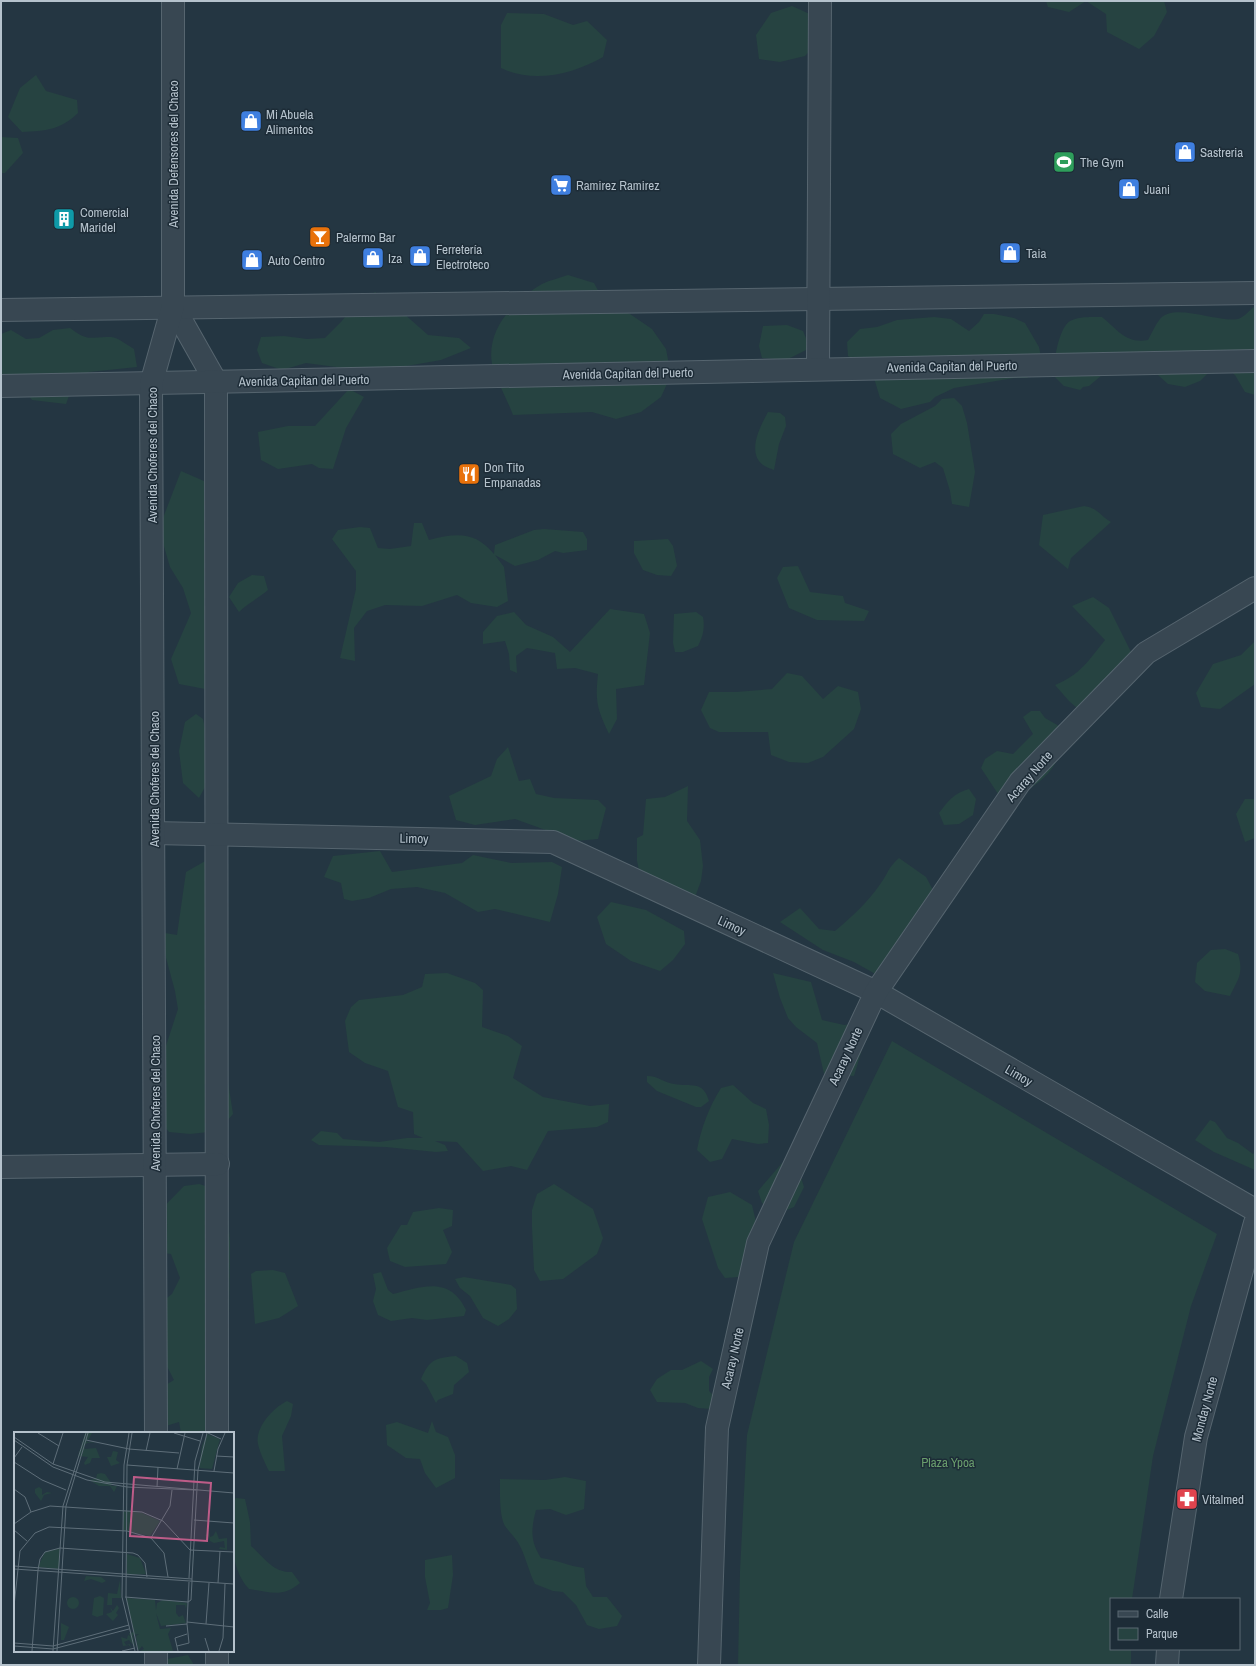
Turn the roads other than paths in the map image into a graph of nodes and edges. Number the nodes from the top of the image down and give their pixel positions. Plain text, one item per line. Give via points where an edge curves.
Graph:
1 (173, 1) edge
2 (820, 1) edge
3 (1255, 293) edge
4 (819, 299) junction
5 (173, 306) junction
6 (1, 310) edge
7 (1255, 361) edge
8 (818, 369) junction
9 (216, 382) junction
10 (151, 384) junction
11 (1, 386) edge
12 (1255, 588) edge
13 (154, 833) junction
14 (217, 833) junction
15 (876, 992) junction
16 (218, 1164) junction
17 (155, 1165) junction
18 (1, 1167) edge
19 (1255, 1210) edge
20 (1255, 1222) edge
21 (156, 1432) edge
22 (217, 1432) edge
23 (1171, 1598) edge
24 (1168, 1650) edge
25 (156, 1652) edge
26 (217, 1652) edge
27 (156, 1665) edge
28 (217, 1665) edge
29 (709, 1665) edge
30 (1167, 1665) edge

1 - 5 street, Avenida Defensores del Chaco
2 - 4 street
3 - 4 street
4 - 5 street
4 - 8 street
5 - 6 street
5 - 9 street
5 - 10 street, Avenida Choferes del Chaco
7 - 8 street, Avenida Capitan del Puerto
8 - 9 street, Avenida Capitan del Puerto
9 - 10 street, Avenida Capitan del Puerto
9 - 14 street
10 - 11 street, Avenida Capitan del Puerto
10 - 13 street, Avenida Choferes del Chaco
12 - 15 street, Acaray Norte via 1146,653 1020,782
13 - 14 street, Limoy
13 - 17 street, Avenida Choferes del Chaco
14 - 15 street, Limoy via 553,842
14 - 16 street
15 - 19 street, Limoy
15 - 29 street, Acaray Norte via 758,1243 716,1428
16 - 17 street
16 - 22 street
17 - 18 street
17 - 21 street, Avenida Choferes del Chaco
20 - 23 street, Monday Norte via 1196,1437
24 - 30 street
25 - 27 street
26 - 28 street

